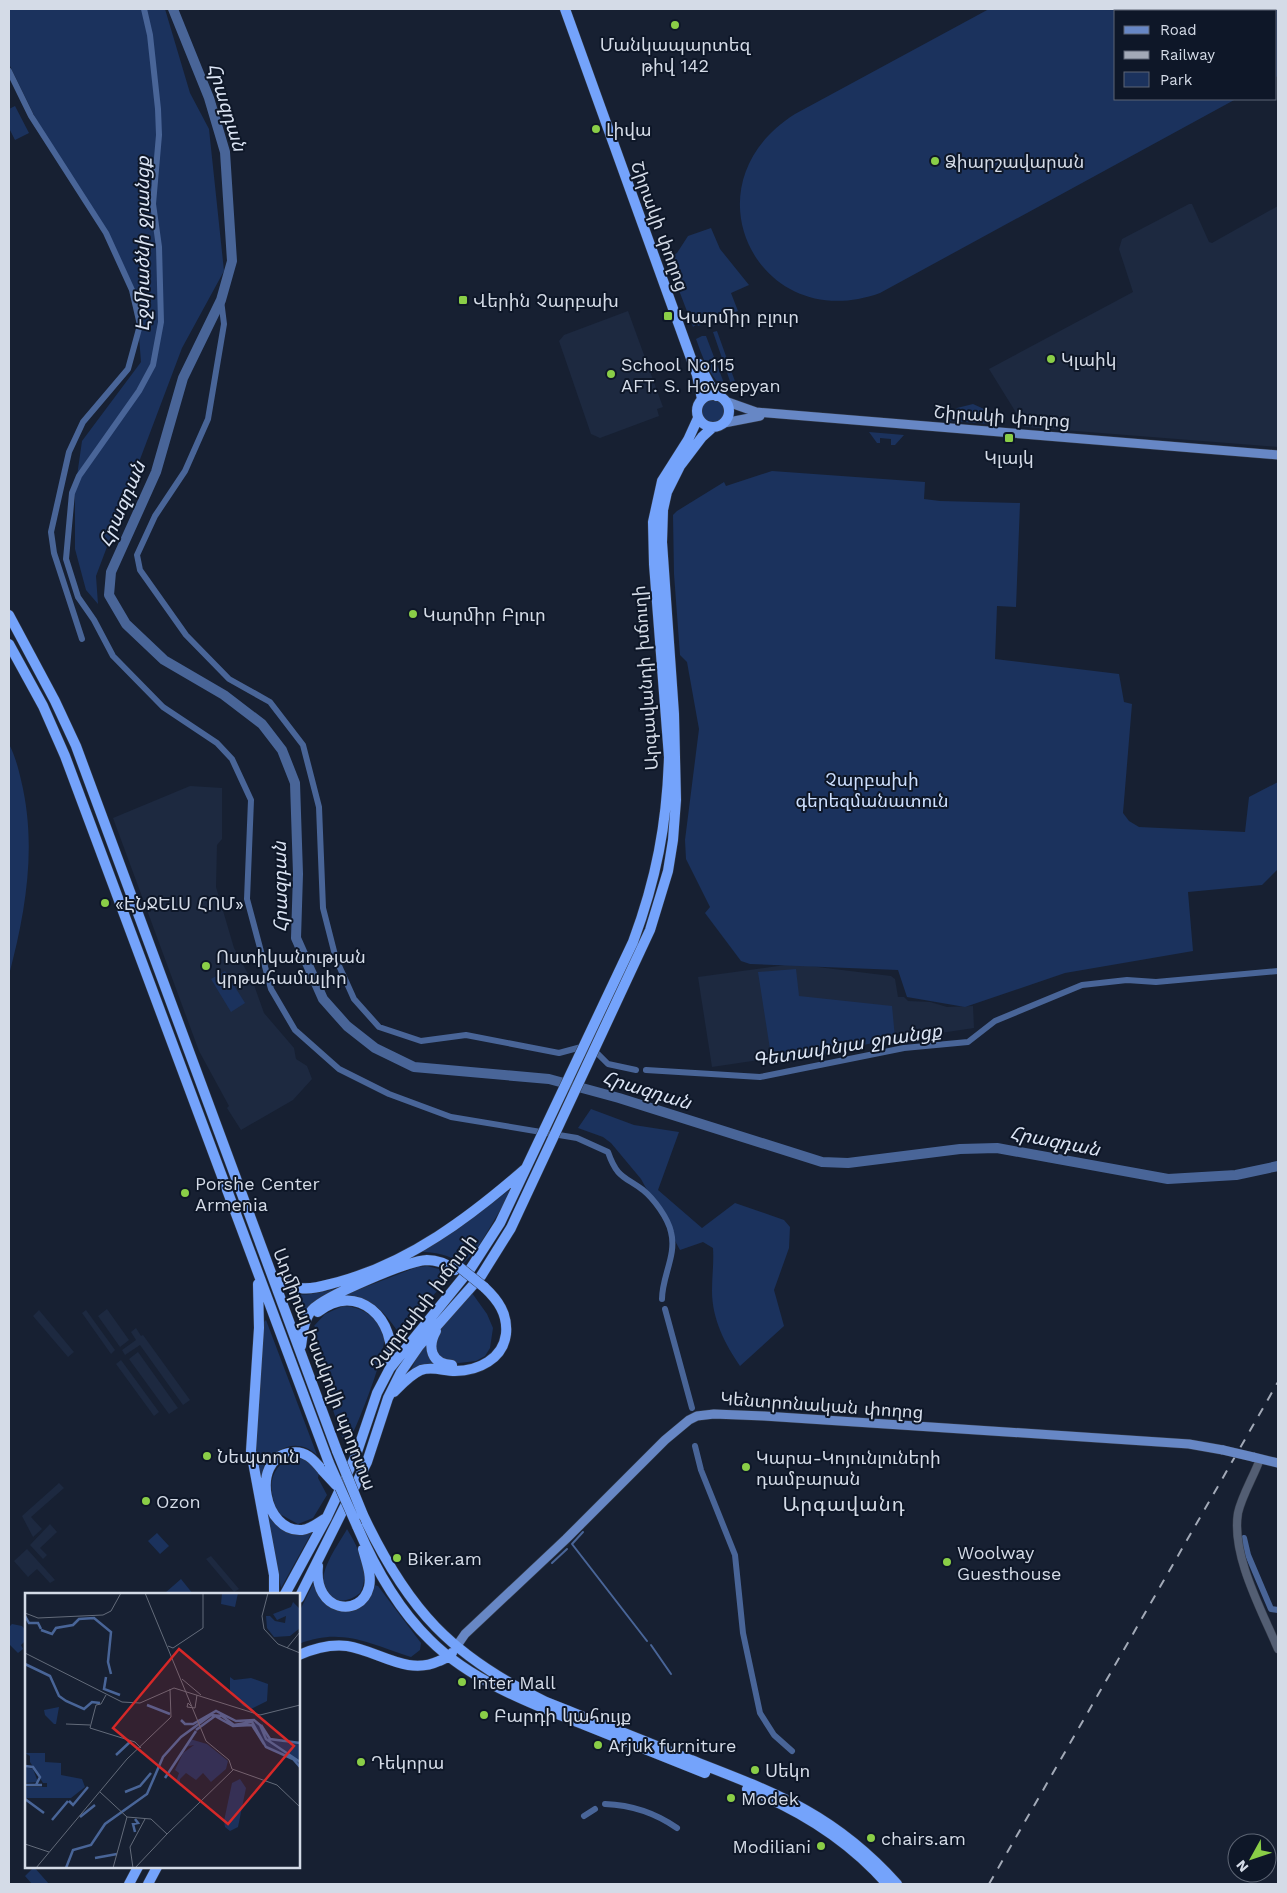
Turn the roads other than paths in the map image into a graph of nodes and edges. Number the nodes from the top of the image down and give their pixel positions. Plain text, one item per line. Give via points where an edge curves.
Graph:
1 (565, 9) edge
2 (571, 9) edge
3 (721, 398) junction
4 (702, 399) junction
5 (698, 418) junction
6 (724, 423) junction
7 (713, 427) junction
8 (1278, 456) edge
9 (9, 615) edge
10 (9, 644) edge
11 (541, 1140) joint
12 (552, 1145) joint
13 (528, 1166) junction
14 (401, 1258) junction
15 (457, 1268) junction
16 (258, 1276) junction
17 (273, 1276) junction
18 (482, 1289) junction
19 (444, 1317) junction
20 (302, 1351) junction
21 (390, 1368) junction
22 (388, 1398) junction
23 (1256, 1458) junction
24 (1278, 1463) edge
25 (326, 1467) junction
26 (327, 1517) junction
27 (358, 1529) junction
28 (306, 1557) junction
29 (318, 1562) junction
30 (274, 1593) edge
31 (286, 1593) edge
32 (300, 1596) edge
33 (456, 1648) junction
34 (1278, 1649) edge
35 (300, 1655) edge
36 (449, 1657) junction
37 (137, 1868) edge
38 (156, 1868) edge
39 (129, 1884) edge
40 (148, 1884) edge
41 (887, 1884) edge
42 (897, 1884) edge

1 - 4 highway, Շիրակի փողոց via 697,375
2 - 3 highway, Շիրակի փողոց via 702,373
3 - 4 highway
3 - 6 highway via 729,410
3 - 8 main road, Շիրակի փողոց via 756,412
4 - 5 highway, Շիրակի փողոց via 697,408
5 - 7 highway via 704,425
5 - 11 highway, Արգավանդի խճուղի via 662,481 655,509 654,564 668,757 667,807 654,879 633,942
6 - 7 highway, Շիրակի փողոց
6 - 8 main road, Շիրակի փողոց via 756,416
7 - 12 highway, Արգավանդի խճուղի via 680,466 667,492 663,510 676,800 668,871 644,947
9 - 17 highway, Ադմիրալ Իսակովի պողոտա via 76,746
10 - 16 highway, Ադմիրալ Իսակովի պողոտա via 43,706 65,756
11 - 13 highway, Չարբախի խճուղի
12 - 19 highway, Չարբախի խճուղի via 511,1228 481,1276
13 - 14 highway via 481,1204
13 - 21 highway, Չարբախի խճուղի via 486,1246
14 - 15 highway via 438,1256
14 - 17 highway via 348,1279 310,1289 298,1288
15 - 18 highway, bridge
15 - 20 highway via 439,1261 417,1261 328,1298 306,1318
16 - 25 highway, Ադմիրալ Իսակովի պողոտա
16 - 30 highway via 259,1328 251,1451 274,1575
17 - 20 highway, Ադմիրալ Իսակովի պողոտա
18 - 19 highway via 502,1322 500,1340 488,1357 476,1363 449,1366 436,1359 431,1350 432,1339
18 - 22 highway via 498,1302 506,1319 506,1336 497,1356 472,1370 422,1370
19 - 22 highway, Չարբախի խճուղի via 410,1358
20 - 21 highway via 308,1329 318,1312 337,1303 352,1302 373,1309 391,1336
20 - 33 highway, Ադմիրալ Իսակովի պողոտա, bridge via 337,1451 385,1557 415,1604
21 - 26 highway, Չարբախի խճուղի
22 - 29 highway, Չարբախի խճուղի via 367,1462
23 - 24 main road, Կենտրոնական փողոց
23 - 33 main road, Կենտրոնական փողոց, bridge via 1189,1444 764,1416 697,1416 665,1440 465,1634
23 - 34 street via 1238,1512 1238,1540 1243,1562
25 - 26 highway, Ադմիրալ Իսակովի պողոտա via 306,1454 282,1454 271,1462 266,1486 272,1512 280,1522 302,1530
25 - 27 highway, Ադմիրալ Իսակովի պողոտա, bridge via 342,1492
26 - 28 highway, Չարբախի խճուղի
27 - 29 highway via 370,1581 360,1601 346,1606 326,1599 319,1587
27 - 36 highway, Ադմիրալ Իսակովի պողոտա via 401,1605
28 - 29 highway
28 - 31 highway, Չարբախի խճուղի
29 - 32 highway, Չարբախի խճուղի
33 - 36 highway
33 - 42 highway, Ադմիրալ Իսակովի պողոտա via 513,1686 546,1702 787,1795 860,1846
35 - 36 highway via 324,1646 350,1647 411,1667 434,1664
36 - 41 highway, Ադմիրալ Իսակովի պողոտա via 547,1710 775,1802 812,1821 854,1851
37 - 39 highway
38 - 40 highway

